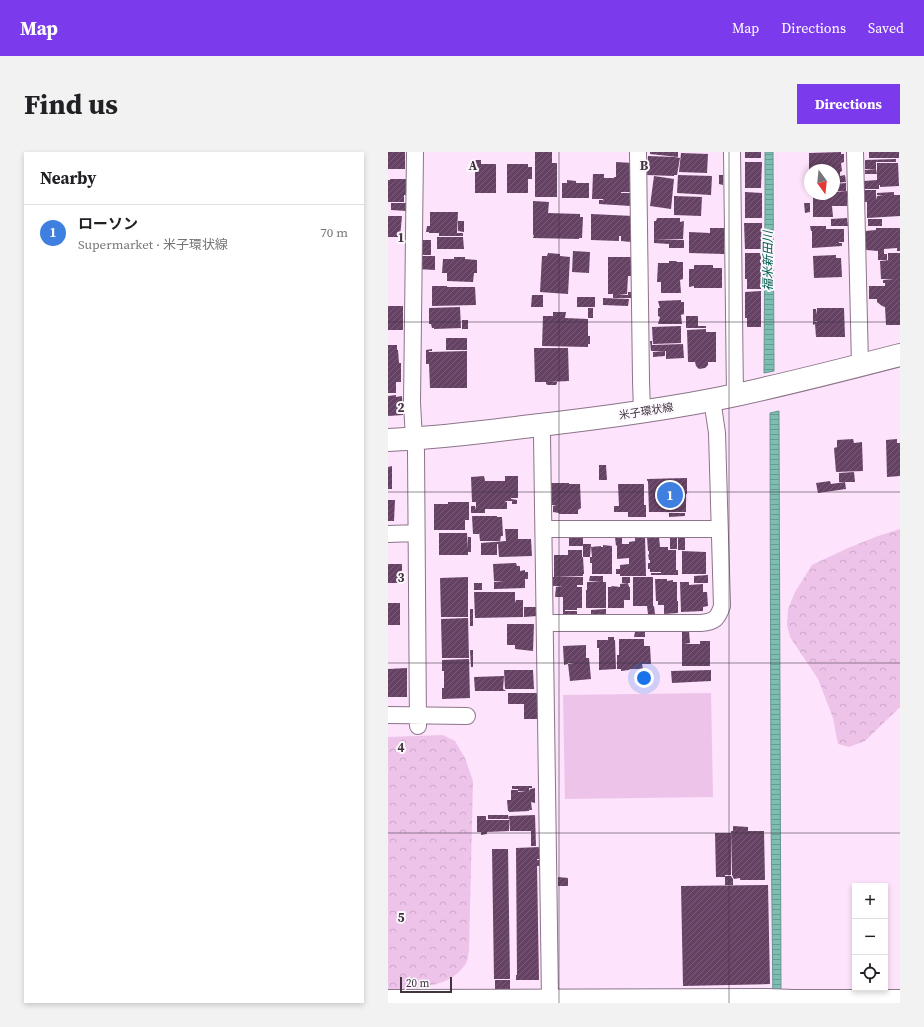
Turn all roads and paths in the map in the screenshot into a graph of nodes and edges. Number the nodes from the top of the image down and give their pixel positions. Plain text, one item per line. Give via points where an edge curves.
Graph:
1 (415, 152) edge
2 (638, 152) edge
3 (732, 152) edge
4 (855, 152) edge
5 (900, 355) edge
6 (860, 365) junction
7 (735, 395) junction
8 (712, 400) junction
9 (642, 412) junction
10 (541, 425) junction
11 (414, 439) junction
12 (388, 440) edge
13 (544, 529) junction
14 (719, 529) junction
15 (416, 533) junction
16 (388, 534) edge
17 (545, 623) junction
18 (388, 715) edge
19 (467, 716) dead end
20 (418, 721) junction
21 (388, 998) edge
22 (550, 998) junction
23 (900, 998) edge

1 - 11 street via 412,403
2 - 9 street
3 - 7 street
4 - 6 street
5 - 6 main road, 米子環状線
6 - 7 main road, 米子環状線
7 - 8 main road, 米子環状線
8 - 9 main road, 米子環状線
8 - 14 street via 716,433
9 - 10 main road, 米子環状線
10 - 11 main road, 米子環状線
10 - 13 street
11 - 12 main road, 米子環状線
11 - 15 street
13 - 14 street
13 - 17 street
14 - 17 street via 722,606 716,619 710,623
15 - 16 street
15 - 20 street
17 - 22 street
18 - 20 street
19 - 20 street
21 - 22 street
22 - 23 street

